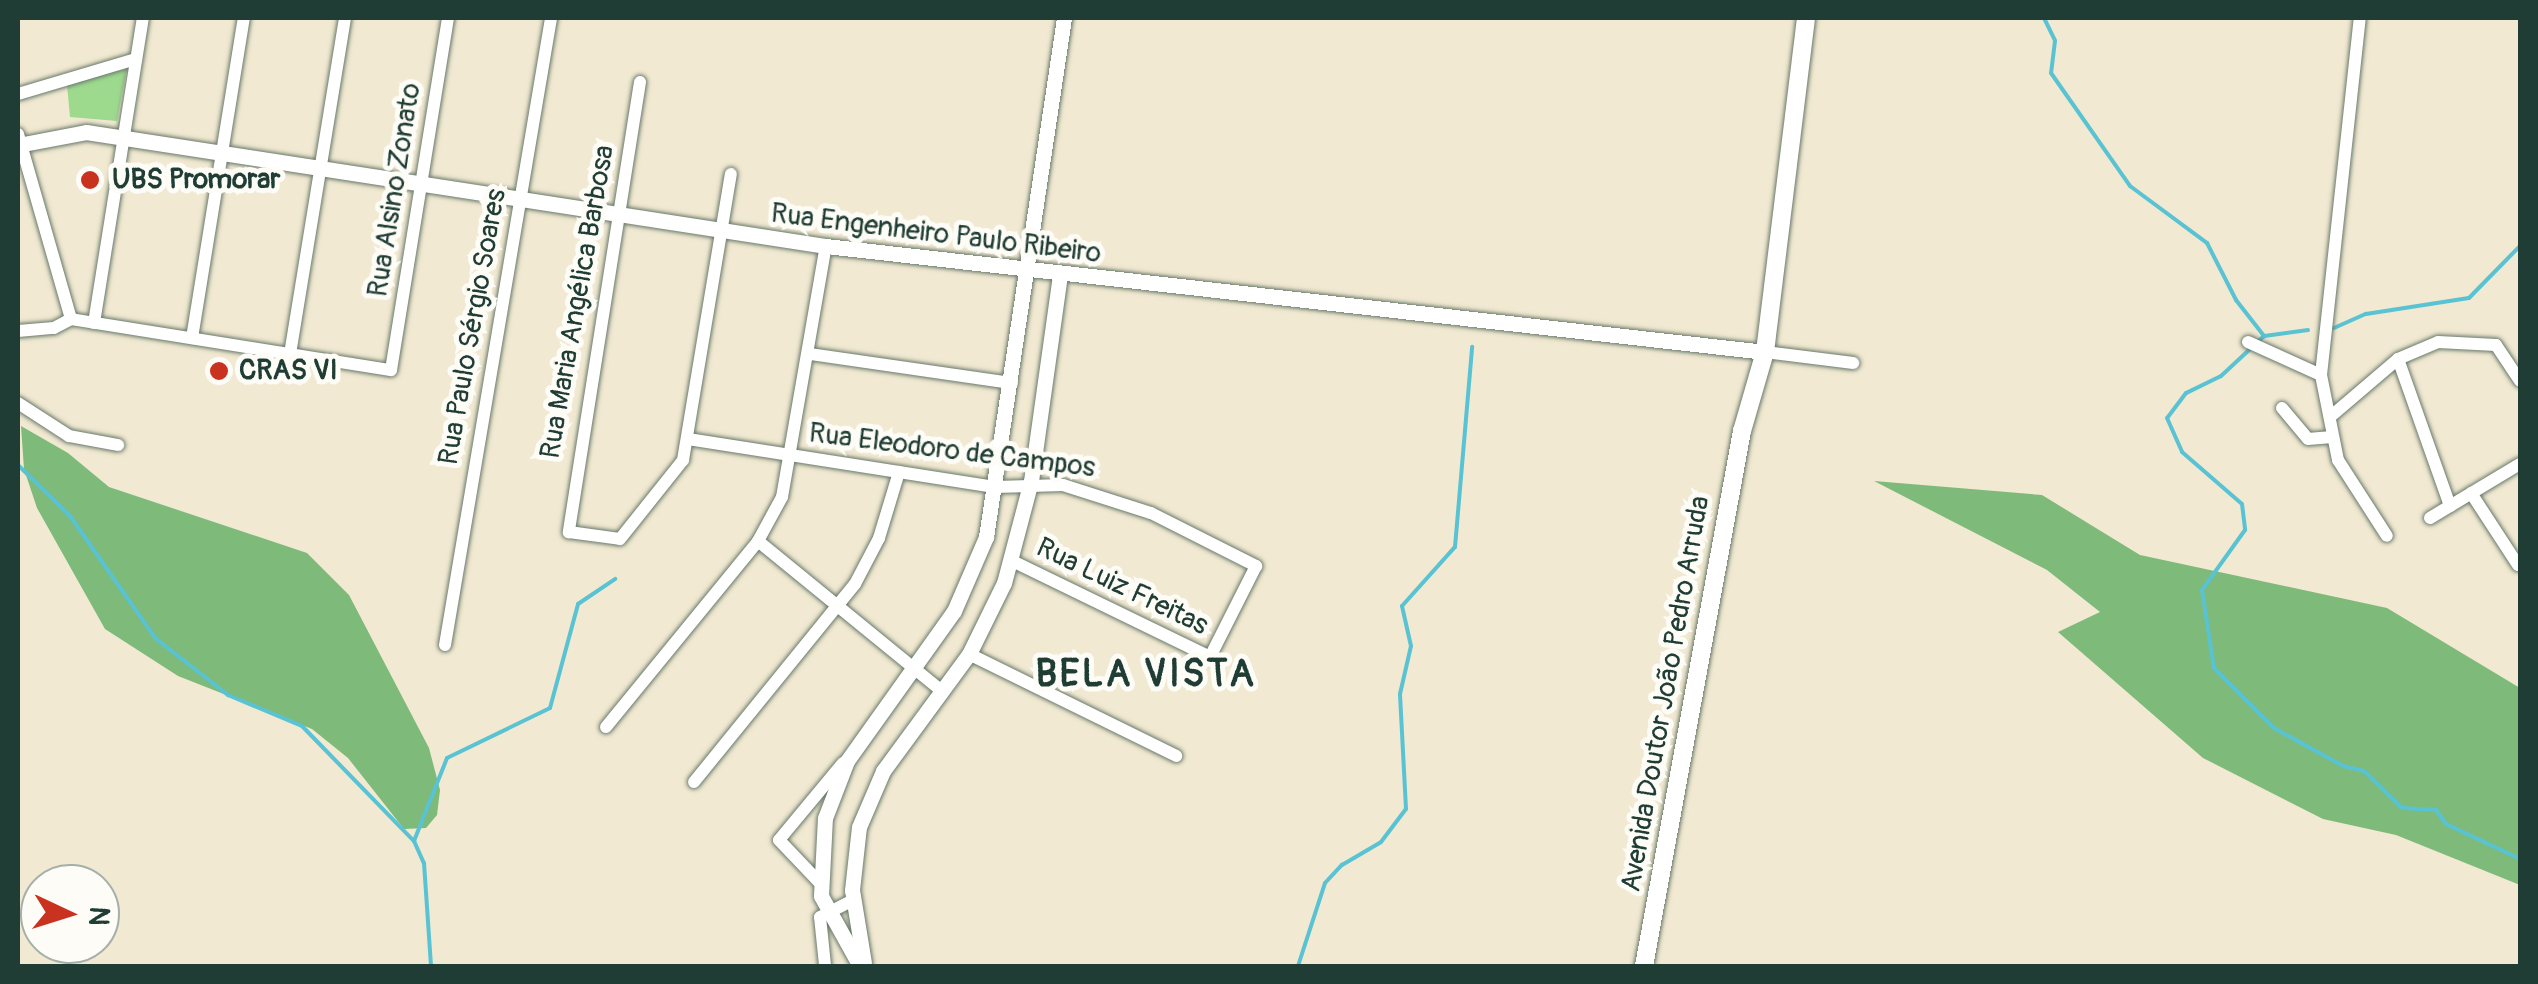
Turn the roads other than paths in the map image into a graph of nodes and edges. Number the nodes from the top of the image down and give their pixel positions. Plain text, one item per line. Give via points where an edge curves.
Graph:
1 (143, 18) edge
2 (244, 18) edge
3 (345, 18) edge
4 (448, 18) edge
5 (551, 18) edge
6 (1064, 18) edge
7 (1806, 18) edge
8 (2360, 18) edge
9 (136, 59) junction
10 (640, 82) dead end
11 (18, 94) edge
12 (124, 138) junction
13 (18, 141) edge
14 (222, 153) junction
15 (320, 169) junction
16 (731, 174) dead end
17 (421, 185) junction
18 (520, 200) junction
19 (618, 216) junction
20 (722, 232) junction
21 (826, 246) junction
22 (1027, 271) junction
23 (1060, 275) junction
24 (70, 319) junction
25 (94, 323) junction
26 (18, 331) edge
27 (192, 338) junction
28 (2248, 342) dead end
29 (1765, 352) junction
30 (290, 354) junction
31 (810, 354) junction
32 (2398, 359) junction
33 (1852, 362) dead end
34 (2321, 375) junction
35 (2520, 381) edge
36 (1012, 383) junction
37 (18, 403) edge
38 (2282, 408) dead end
39 (2330, 417) junction
40 (2332, 437) junction
41 (688, 439) junction
42 (118, 445) dead end
43 (794, 456) junction
44 (2520, 464) edge
45 (899, 472) junction
46 (1031, 481) junction
47 (996, 486) junction
48 (2471, 494) junction
49 (2450, 506) junction
50 (2430, 518) dead end
51 (2387, 536) dead end
52 (758, 541) junction
53 (1012, 561) junction
54 (2518, 565) edge
55 (838, 607) junction
56 (445, 644) dead end
57 (969, 654) junction
58 (1210, 657) joint
59 (916, 671) junction
60 (942, 692) junction
61 (606, 726) dead end
62 (858, 745) junction
63 (1176, 756) dead end
64 (694, 782) dead end
65 (819, 882) junction
66 (853, 900) junction
67 (826, 909) junction
68 (825, 966) edge
69 (862, 966) edge
70 (1644, 966) edge

1 - 9 street
2 - 14 street
3 - 15 street
4 - 17 street, Rua Alsino Zonato
5 - 18 street, Rua Paulo Sérgio Soares
6 - 22 street
7 - 29 main road, Avenida Doutor João Pedro Arruda via 1770,314 1758,342
8 - 34 street
9 - 11 street
9 - 12 street
10 - 19 street, Rua Maria Angélica Barbosa
12 - 13 street, Rua Engenheiro Paulo Ribeiro via 72,132
12 - 14 street, Rua Engenheiro Paulo Ribeiro
12 - 25 street
13 - 24 street
14 - 15 street, Rua Engenheiro Paulo Ribeiro
14 - 27 street
15 - 17 street, Rua Engenheiro Paulo Ribeiro
15 - 30 street
16 - 20 street
17 - 18 street, Rua Engenheiro Paulo Ribeiro
17 - 30 street, Rua Alsino Zonato via 391,370
18 - 19 street, Rua Engenheiro Paulo Ribeiro
18 - 56 street, Rua Paulo Sérgio Soares
19 - 20 street, Rua Engenheiro Paulo Ribeiro
19 - 41 street, Rua Maria Angélica Barbosa via 567,530 620,538 677,470
20 - 21 street, Rua Engenheiro Paulo Ribeiro
20 - 41 street
21 - 22 street, Rua Engenheiro Paulo Ribeiro
21 - 31 street
22 - 23 street, Rua Engenheiro Paulo Ribeiro
22 - 36 street
23 - 29 street, Rua Engenheiro Paulo Ribeiro
23 - 46 street
24 - 25 street
24 - 26 street via 54,328
25 - 27 street
27 - 30 street
28 - 34 street
29 - 33 street, Rua Engenheiro Paulo Ribeiro
29 - 70 main road, Avenida Doutor João Pedro Arruda via 1748,376
31 - 36 street
31 - 43 street
32 - 35 street via 2451,340 2496,345
32 - 39 street
32 - 49 street
34 - 39 street
36 - 47 street
37 - 42 street via 69,436
38 - 40 street via 2308,439
39 - 40 street
40 - 51 street via 2350,484
41 - 43 street, Rua Eleodoro de Campos
43 - 45 street, Rua Eleodoro de Campos
43 - 52 street
44 - 48 street
45 - 47 street, Rua Eleodoro de Campos
45 - 55 street via 868,562
46 - 47 street, Rua Eleodoro de Campos
46 - 53 street
46 - 58 street, Rua Eleodoro de Campos via 1120,500 1256,566
47 - 59 street via 972,574
48 - 49 street
48 - 54 street
49 - 50 street
52 - 55 street
52 - 61 street
53 - 57 street
53 - 58 street, Rua Luiz Freitas
55 - 59 street
55 - 64 street
57 - 60 street
57 - 63 street
59 - 60 street
59 - 62 street
60 - 66 street via 869,799 854,849
62 - 65 street via 832,793
62 - 65 street via 779,840
65 - 67 street
66 - 67 street
66 - 69 street
67 - 68 street via 818,922
67 - 69 street

